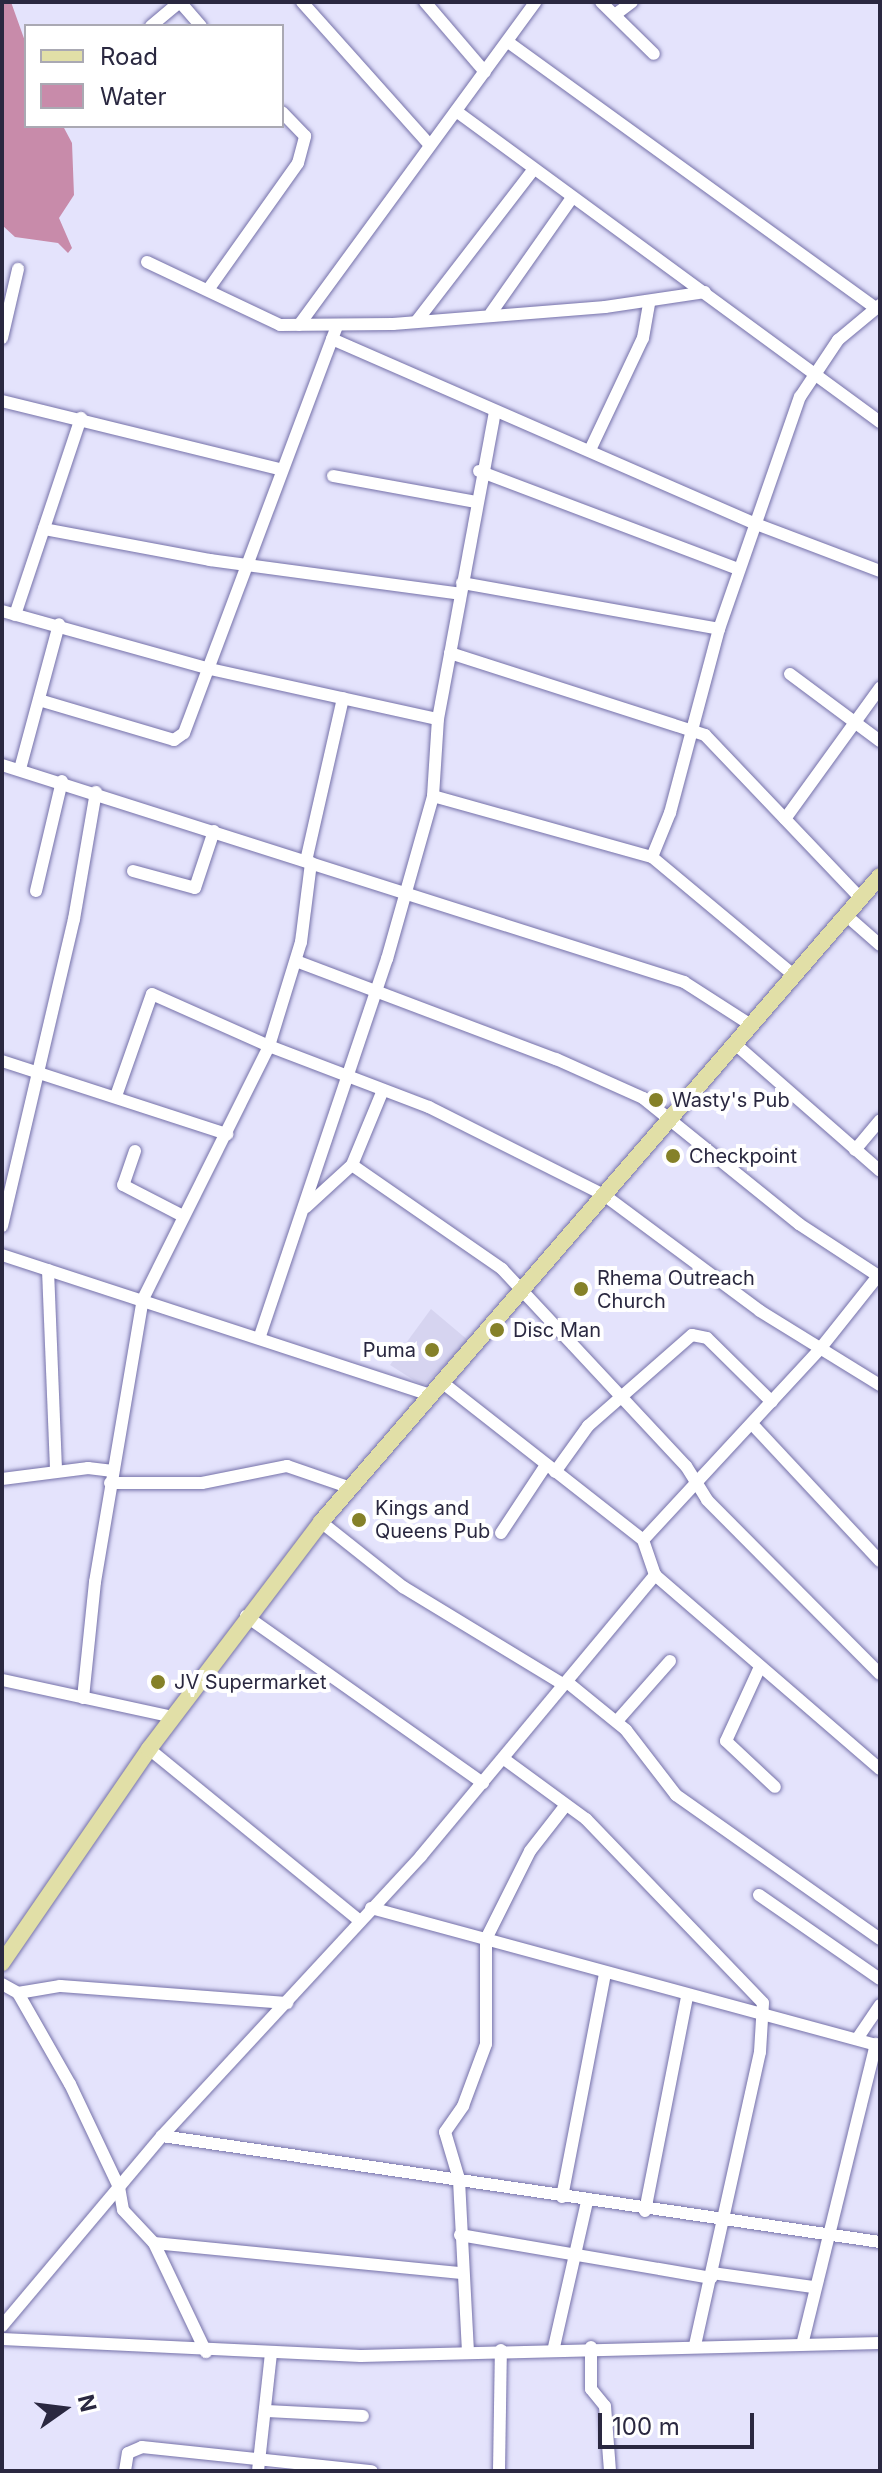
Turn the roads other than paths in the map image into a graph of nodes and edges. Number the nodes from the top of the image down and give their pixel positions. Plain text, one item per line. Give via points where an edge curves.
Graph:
1 (180, 2) edge
2 (302, 2) edge
3 (425, 2) edge
4 (535, 2) edge
5 (601, 2) edge
6 (632, 2) edge
7 (616, 14) junction
8 (153, 24) edge
9 (199, 24) edge
10 (508, 42) junction
11 (654, 54) dead end
12 (485, 72) junction
13 (456, 111) junction
14 (284, 114) edge
15 (430, 145) junction
16 (534, 169) junction
17 (571, 199) junction
18 (147, 262) dead end
19 (18, 269) dead end
20 (210, 287) junction
21 (705, 292) junction
22 (649, 303) junction
23 (878, 306) edge
24 (491, 313) junction
25 (416, 322) junction
26 (299, 325) junction
27 (334, 333) junction
28 (2, 338) edge
29 (812, 371) junction
30 (2, 401) edge
31 (495, 411) junction
32 (81, 418) junction
33 (880, 422) edge
34 (590, 450) junction
35 (278, 469) junction
36 (479, 471) junction
37 (333, 476) dead end
38 (476, 502) junction
39 (756, 524) junction
40 (44, 529) junction
41 (250, 564) junction
42 (739, 569) junction
43 (880, 571) edge
44 (461, 589) junction
45 (2, 611) edge
46 (15, 615) junction
47 (59, 624) junction
48 (719, 629) junction
49 (450, 653) junction
50 (210, 669) junction
51 (790, 674) dead end
52 (880, 688) edge
53 (343, 698) junction
54 (39, 700) junction
55 (438, 719) junction
56 (857, 722) junction
57 (689, 732) junction
58 (880, 741) edge
59 (2, 765) edge
60 (20, 769) junction
61 (62, 781) junction
62 (96, 792) junction
63 (433, 796) junction
64 (785, 819) junction
65 (214, 831) junction
66 (652, 857) junction
67 (308, 862) junction
68 (133, 871) dead end
69 (880, 876) edge
70 (36, 891) dead end
71 (403, 897) junction
72 (861, 899) junction
73 (847, 916) junction
74 (880, 945) edge
75 (296, 961) junction
76 (795, 976) junction
77 (376, 990) junction
78 (751, 1025) junction
79 (734, 1043) junction
80 (269, 1046) junction
81 (2, 1061) edge
82 (37, 1072) junction
83 (346, 1077) junction
84 (383, 1090) junction
85 (116, 1096) junction
86 (670, 1119) junction
87 (880, 1120) edge
88 (227, 1134) junction
89 (855, 1150) junction
90 (135, 1151) dead end
91 (352, 1165) junction
92 (880, 1171) edge
93 (604, 1195) junction
94 (306, 1207) junction
95 (181, 1215) junction
96 (2, 1226) edge
97 (2, 1255) edge
98 (48, 1270) junction
99 (879, 1276) edge
100 (522, 1292) junction
101 (143, 1299) junction
102 (260, 1336) junction
103 (820, 1349) junction
104 (443, 1383) junction
105 (880, 1385) edge
106 (431, 1395) junction
107 (621, 1400) junction
108 (772, 1402) junction
109 (753, 1425) junction
110 (551, 1468) junction
111 (56, 1470) junction
112 (111, 1477) junction
113 (2, 1479) edge
114 (696, 1479) junction
115 (351, 1488) junction
116 (321, 1522) junction
117 (501, 1533) dead end
118 (643, 1540) junction
119 (880, 1561) edge
120 (655, 1575) junction
121 (246, 1616) junction
122 (670, 1661) dead end
123 (759, 1669) junction
124 (880, 1674) edge
125 (2, 1680) edge
126 (566, 1684) junction
127 (83, 1698) junction
128 (173, 1717) junction
129 (617, 1721) junction
130 (149, 1749) junction
131 (504, 1759) junction
132 (880, 1769) edge
133 (483, 1783) junction
134 (775, 1787) dead end
135 (566, 1805) junction
136 (759, 1895) dead end
137 (371, 1908) junction
138 (360, 1921) junction
139 (486, 1939) junction
140 (880, 1939) edge
141 (2, 1963) edge
142 (605, 1973) junction
143 (880, 1979) edge
144 (2, 1984) edge
145 (18, 1993) junction
146 (687, 1996) junction
147 (287, 2003) junction
148 (880, 2005) edge
149 (765, 2017) junction
150 (857, 2039) junction
151 (878, 2045) edge
152 (162, 2136) junction
153 (459, 2179) junction
154 (119, 2187) junction
155 (562, 2197) junction
156 (587, 2202) junction
157 (645, 2211) junction
158 (723, 2223) junction
159 (460, 2235) junction
160 (824, 2235) junction
161 (880, 2242) edge
162 (154, 2243) junction
163 (574, 2254) junction
164 (462, 2273) junction
165 (711, 2275) junction
166 (813, 2287) junction
167 (2, 2326) edge
168 (2, 2339) edge
169 (803, 2341) junction
170 (880, 2343) edge
171 (695, 2344) junction
172 (554, 2347) junction
173 (591, 2347) junction
174 (501, 2350) junction
175 (206, 2352) junction
176 (468, 2352) junction
177 (271, 2354) junction
178 (268, 2411) junction
179 (363, 2416) dead end
180 (261, 2457) junction
181 (125, 2471) edge
182 (258, 2471) edge
183 (372, 2471) edge
184 (499, 2471) edge
185 (610, 2471) edge

1 - 8 street
1 - 9 street
2 - 15 street
3 - 12 street
4 - 10 street
5 - 7 street
6 - 7 street
7 - 11 street
10 - 12 street
10 - 23 street
12 - 13 street
13 - 15 street
13 - 16 street
14 - 20 street via 305,136 298,163
15 - 26 street
16 - 17 street
16 - 25 street
17 - 21 street
17 - 24 street
18 - 20 street
19 - 28 street
20 - 26 street via 254,317
21 - 22 street
21 - 29 street
22 - 24 street
22 - 34 street via 643,338
23 - 29 street
24 - 25 street
25 - 27 street
26 - 27 street
27 - 31 street
27 - 35 street
29 - 33 street
29 - 39 street
30 - 32 street
31 - 34 street
31 - 36 street
32 - 35 street
32 - 40 street
34 - 39 street
35 - 41 street
36 - 38 street
36 - 42 street
37 - 38 street
38 - 44 street
39 - 42 street
39 - 43 street
40 - 41 street
40 - 46 street
41 - 44 street
41 - 50 street
42 - 48 street
44 - 48 street
44 - 49 street
45 - 46 street
46 - 47 street
47 - 50 street
47 - 54 street
48 - 57 street
49 - 55 street
49 - 57 street
50 - 53 street
50 - 54 street via 184,733 174,740
51 - 56 street
52 - 56 street
53 - 55 street
53 - 67 street
54 - 60 street
55 - 63 street
56 - 58 street
56 - 64 street
57 - 64 street via 717,745
57 - 66 street
59 - 60 street
60 - 61 street
61 - 62 street
61 - 70 street
62 - 65 street
62 - 82 street
63 - 66 street
63 - 71 street
64 - 72 street
65 - 67 street
65 - 68 street via 195,888
66 - 76 street
67 - 71 street
67 - 75 street
69 - 72 main road
71 - 77 street
71 - 78 street via 684,982
72 - 73 main road
73 - 74 street
73 - 76 main road
75 - 77 street
75 - 80 street
76 - 78 main road
77 - 83 street
77 - 86 street via 556,1059 643,1098
78 - 79 main road
79 - 86 main road
79 - 89 street
80 - 83 street
80 - 85 street via 152,994
80 - 88 street
81 - 82 street
82 - 85 street
82 - 96 street
83 - 84 street
83 - 94 street
84 - 91 street
84 - 93 street
85 - 88 street
86 - 93 main road
86 - 99 street via 749,1186
87 - 89 street
88 - 95 street
89 - 92 street
90 - 95 street via 126,1171 127,1191
91 - 94 street
91 - 100 street via 458,1233
93 - 100 main road
93 - 103 street
94 - 102 street
95 - 101 street
97 - 98 street
98 - 101 street
98 - 111 street
99 - 103 street
100 - 104 main road
100 - 107 street
101 - 102 street
101 - 112 street
102 - 106 street
103 - 105 street
103 - 108 street
104 - 106 main road
104 - 110 street
106 - 115 main road
107 - 108 street via 685,1340 699,1335
107 - 110 street
107 - 114 street
108 - 109 street
109 - 114 street
109 - 119 street
110 - 117 street
110 - 118 street
111 - 112 street
111 - 113 street
112 - 115 street via 202,1483 287,1466
112 - 127 street
114 - 118 street
114 - 124 street via 707,1500
115 - 116 main road
116 - 121 main road
116 - 126 street via 403,1587
118 - 120 street
120 - 123 street
120 - 126 street
121 - 128 main road
121 - 133 street
122 - 129 street
123 - 132 street
123 - 134 street via 726,1741
125 - 127 street
126 - 129 street
126 - 131 street
127 - 128 street
128 - 130 main road
129 - 140 street via 676,1795
130 - 138 street
130 - 141 main road
131 - 133 street
131 - 135 street
133 - 137 street
135 - 139 street via 530,1851
135 - 149 street via 758,1994
136 - 143 street
137 - 138 street
137 - 139 street
138 - 147 street
139 - 142 street
139 - 153 street via 486,2044 463,2106 445,2132
142 - 146 street
142 - 155 street
144 - 145 street
145 - 147 street via 60,1986
145 - 154 street
146 - 149 street
146 - 157 street
147 - 152 street
148 - 150 street
149 - 150 street
149 - 158 street
150 - 151 street
151 - 160 street
152 - 153 street
152 - 154 street
153 - 155 street
153 - 159 street
154 - 162 street via 123,2210
154 - 167 street
155 - 156 street
156 - 157 street
156 - 163 street
157 - 158 street
158 - 160 street
158 - 165 street
159 - 163 street
159 - 164 street
160 - 161 street
160 - 166 street
162 - 164 street
162 - 175 street
163 - 165 street
163 - 172 street
164 - 176 street
165 - 166 street
165 - 171 street
166 - 169 street
168 - 175 street
169 - 170 street
169 - 171 street
171 - 173 street
172 - 173 street
172 - 174 street
173 - 185 street via 591,2389 605,2406
174 - 176 street
174 - 184 street
175 - 177 street
176 - 177 street
177 - 178 street
178 - 179 street
178 - 180 street
180 - 181 street via 135,2448 128,2453
180 - 182 street
180 - 183 street

